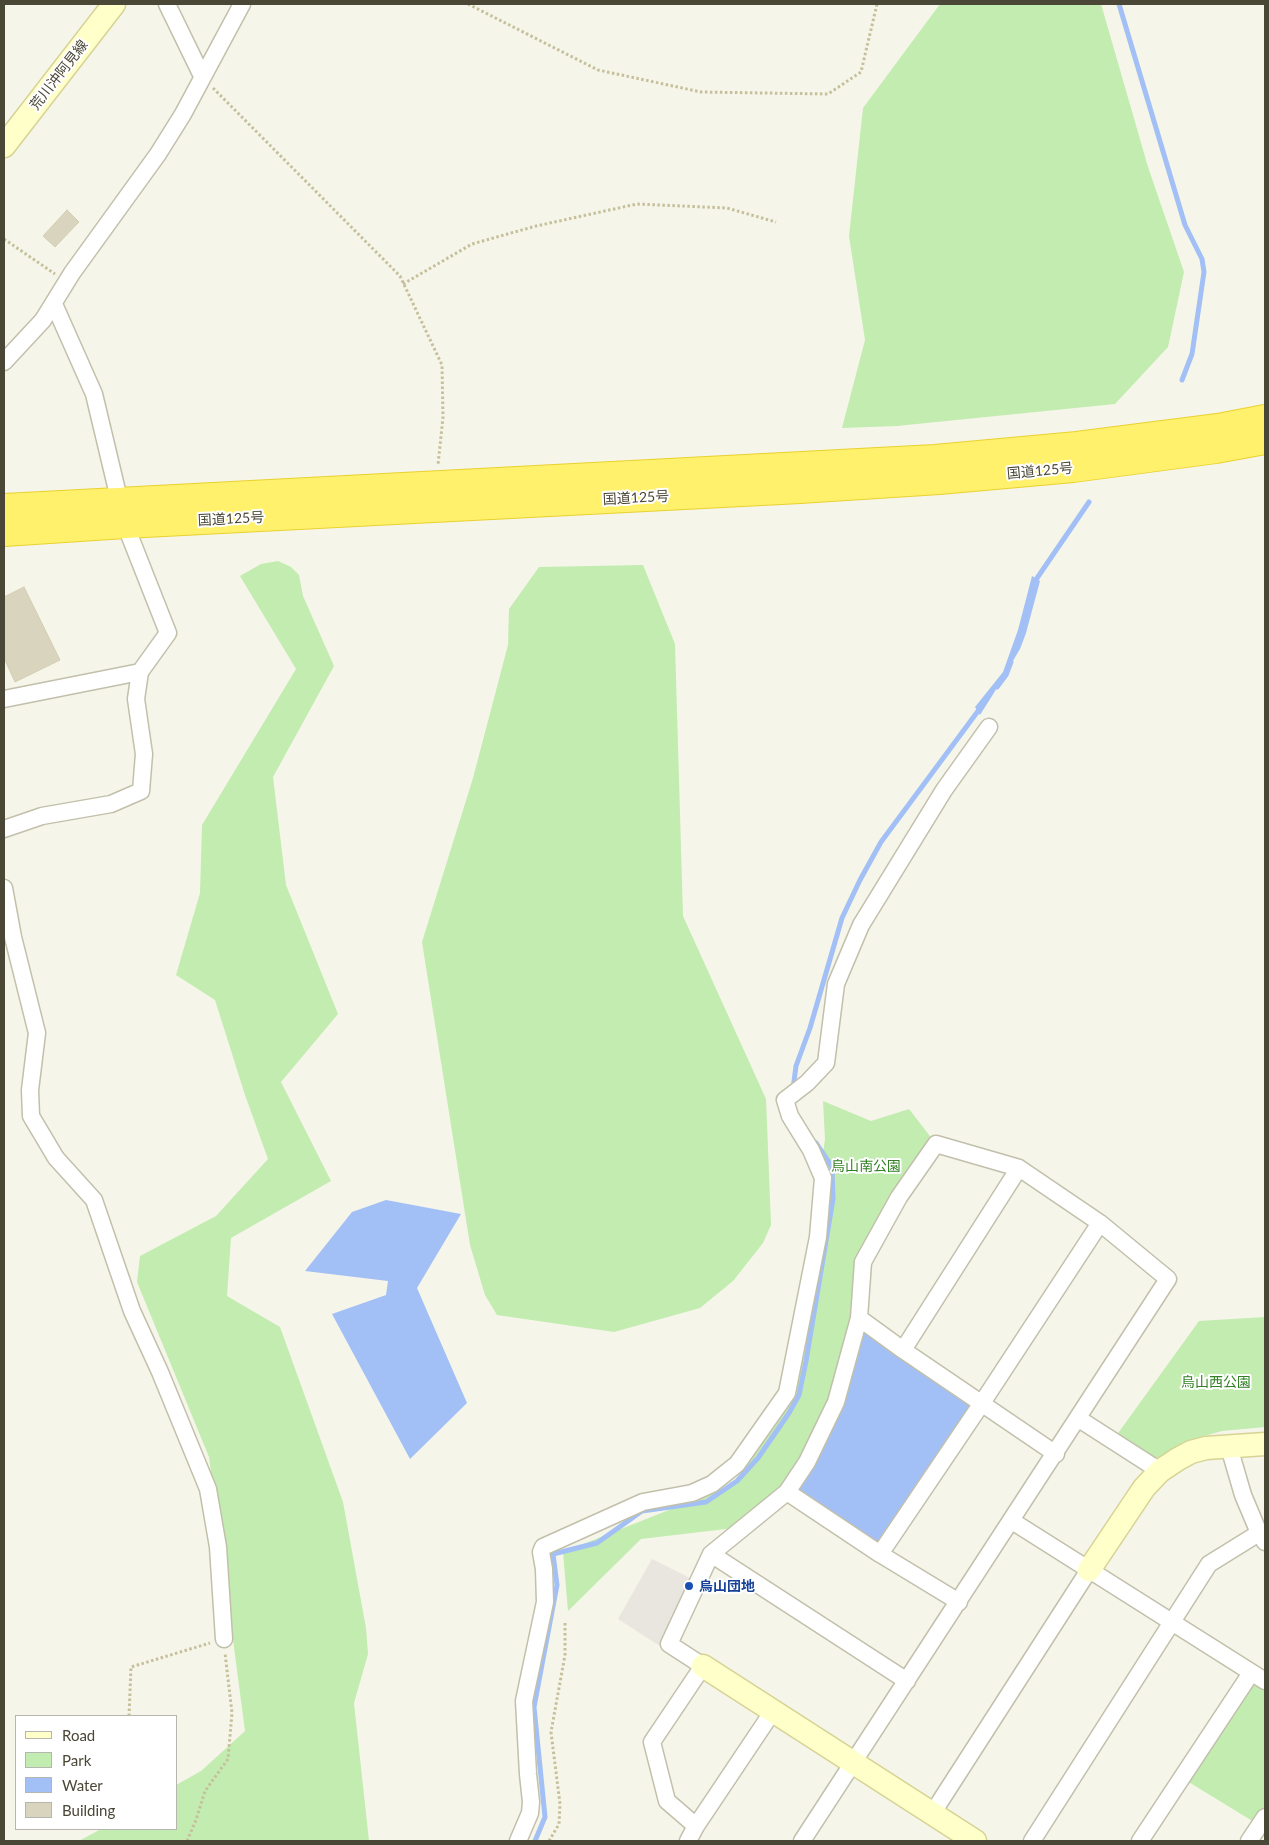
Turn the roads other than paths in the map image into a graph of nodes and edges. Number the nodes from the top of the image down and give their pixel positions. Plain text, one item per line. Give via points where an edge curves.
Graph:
1 (114, 4) edge
2 (167, 4) edge
3 (242, 4) edge
4 (202, 76) junction
5 (4, 146) edge
6 (54, 304) junction
7 (4, 362) edge
8 (1265, 419) edge
9 (1265, 440) edge
10 (4, 508) edge
11 (123, 514) junction
12 (4, 532) edge
13 (140, 672) junction
14 (4, 699) edge
15 (989, 727) dead end
16 (4, 829) edge
17 (4, 888) edge
18 (1019, 1168) junction
19 (1100, 1223) junction
20 (859, 1318) junction
21 (903, 1350) junction
22 (982, 1403) junction
23 (1078, 1419) junction
24 (1265, 1444) edge
25 (1229, 1447) junction
26 (1056, 1454) junction
27 (1160, 1471) junction
28 (787, 1492) junction
29 (1012, 1521) junction
30 (1262, 1538) edge
31 (711, 1554) junction
32 (880, 1554) junction
33 (1089, 1570) junction
34 (959, 1602) junction
35 (1172, 1623) junction
36 (224, 1639) road end
37 (702, 1666) junction
38 (1258, 1677) edge
39 (907, 1681) junction
40 (773, 1711) junction
41 (854, 1763) junction
42 (932, 1814) junction
43 (1265, 1816) edge
44 (696, 1826) junction
45 (809, 1839) edge
46 (518, 1841) edge
47 (688, 1841) edge
48 (976, 1841) edge
49 (1032, 1841) edge
50 (1140, 1841) edge
51 (1249, 1841) edge

1 - 5 street, 荒川沖阿見線
2 - 4 street
3 - 4 street
4 - 6 street via 158,154 66,282
6 - 7 street
6 - 11 street via 94,394
8 - 11 highway, 国道125号 via 1086,445 945,458 438,486
9 - 11 highway, 国道125号 via 1073,468 790,490
10 - 11 highway, 国道125号
11 - 12 highway, 国道125号
11 - 13 street via 168,633
13 - 14 street
13 - 16 street via 136,699 144,754 142,791 111,804 42,816
15 - 46 street via 944,790 861,925 836,984 826,1063 785,1100 790,1116 811,1150 823,1178 818,1236 787,1392 737,1464 712,1484 692,1493 643,1502 544,1547 541,1552 545,1602 524,1701 531,1802 530,1813
17 - 36 street via 37,1034 30,1090 31,1116 56,1158 94,1200 132,1311 208,1489 218,1547
18 - 19 street
18 - 20 street via 936,1144 899,1197 863,1262
18 - 21 street
19 - 22 street
19 - 23 street via 1168,1279
20 - 21 street
20 - 28 street via 836,1402 807,1462
21 - 22 street
22 - 26 street
22 - 32 street
23 - 26 street
23 - 27 street
24 - 25 street
25 - 27 street via 1191,1452
25 - 30 street via 1243,1495
26 - 29 street
27 - 33 street via 1144,1488
28 - 31 street
28 - 32 street
29 - 33 street
29 - 34 street
30 - 35 street via 1209,1564
31 - 37 street via 669,1644
31 - 39 street
32 - 34 street
33 - 35 street
33 - 42 street
34 - 39 street
35 - 38 street
35 - 49 street
37 - 40 street
37 - 44 street via 652,1742 666,1802
38 - 50 street
39 - 41 street
40 - 41 street
40 - 44 street
41 - 42 street
41 - 45 street
42 - 48 street
43 - 51 street
44 - 47 street

